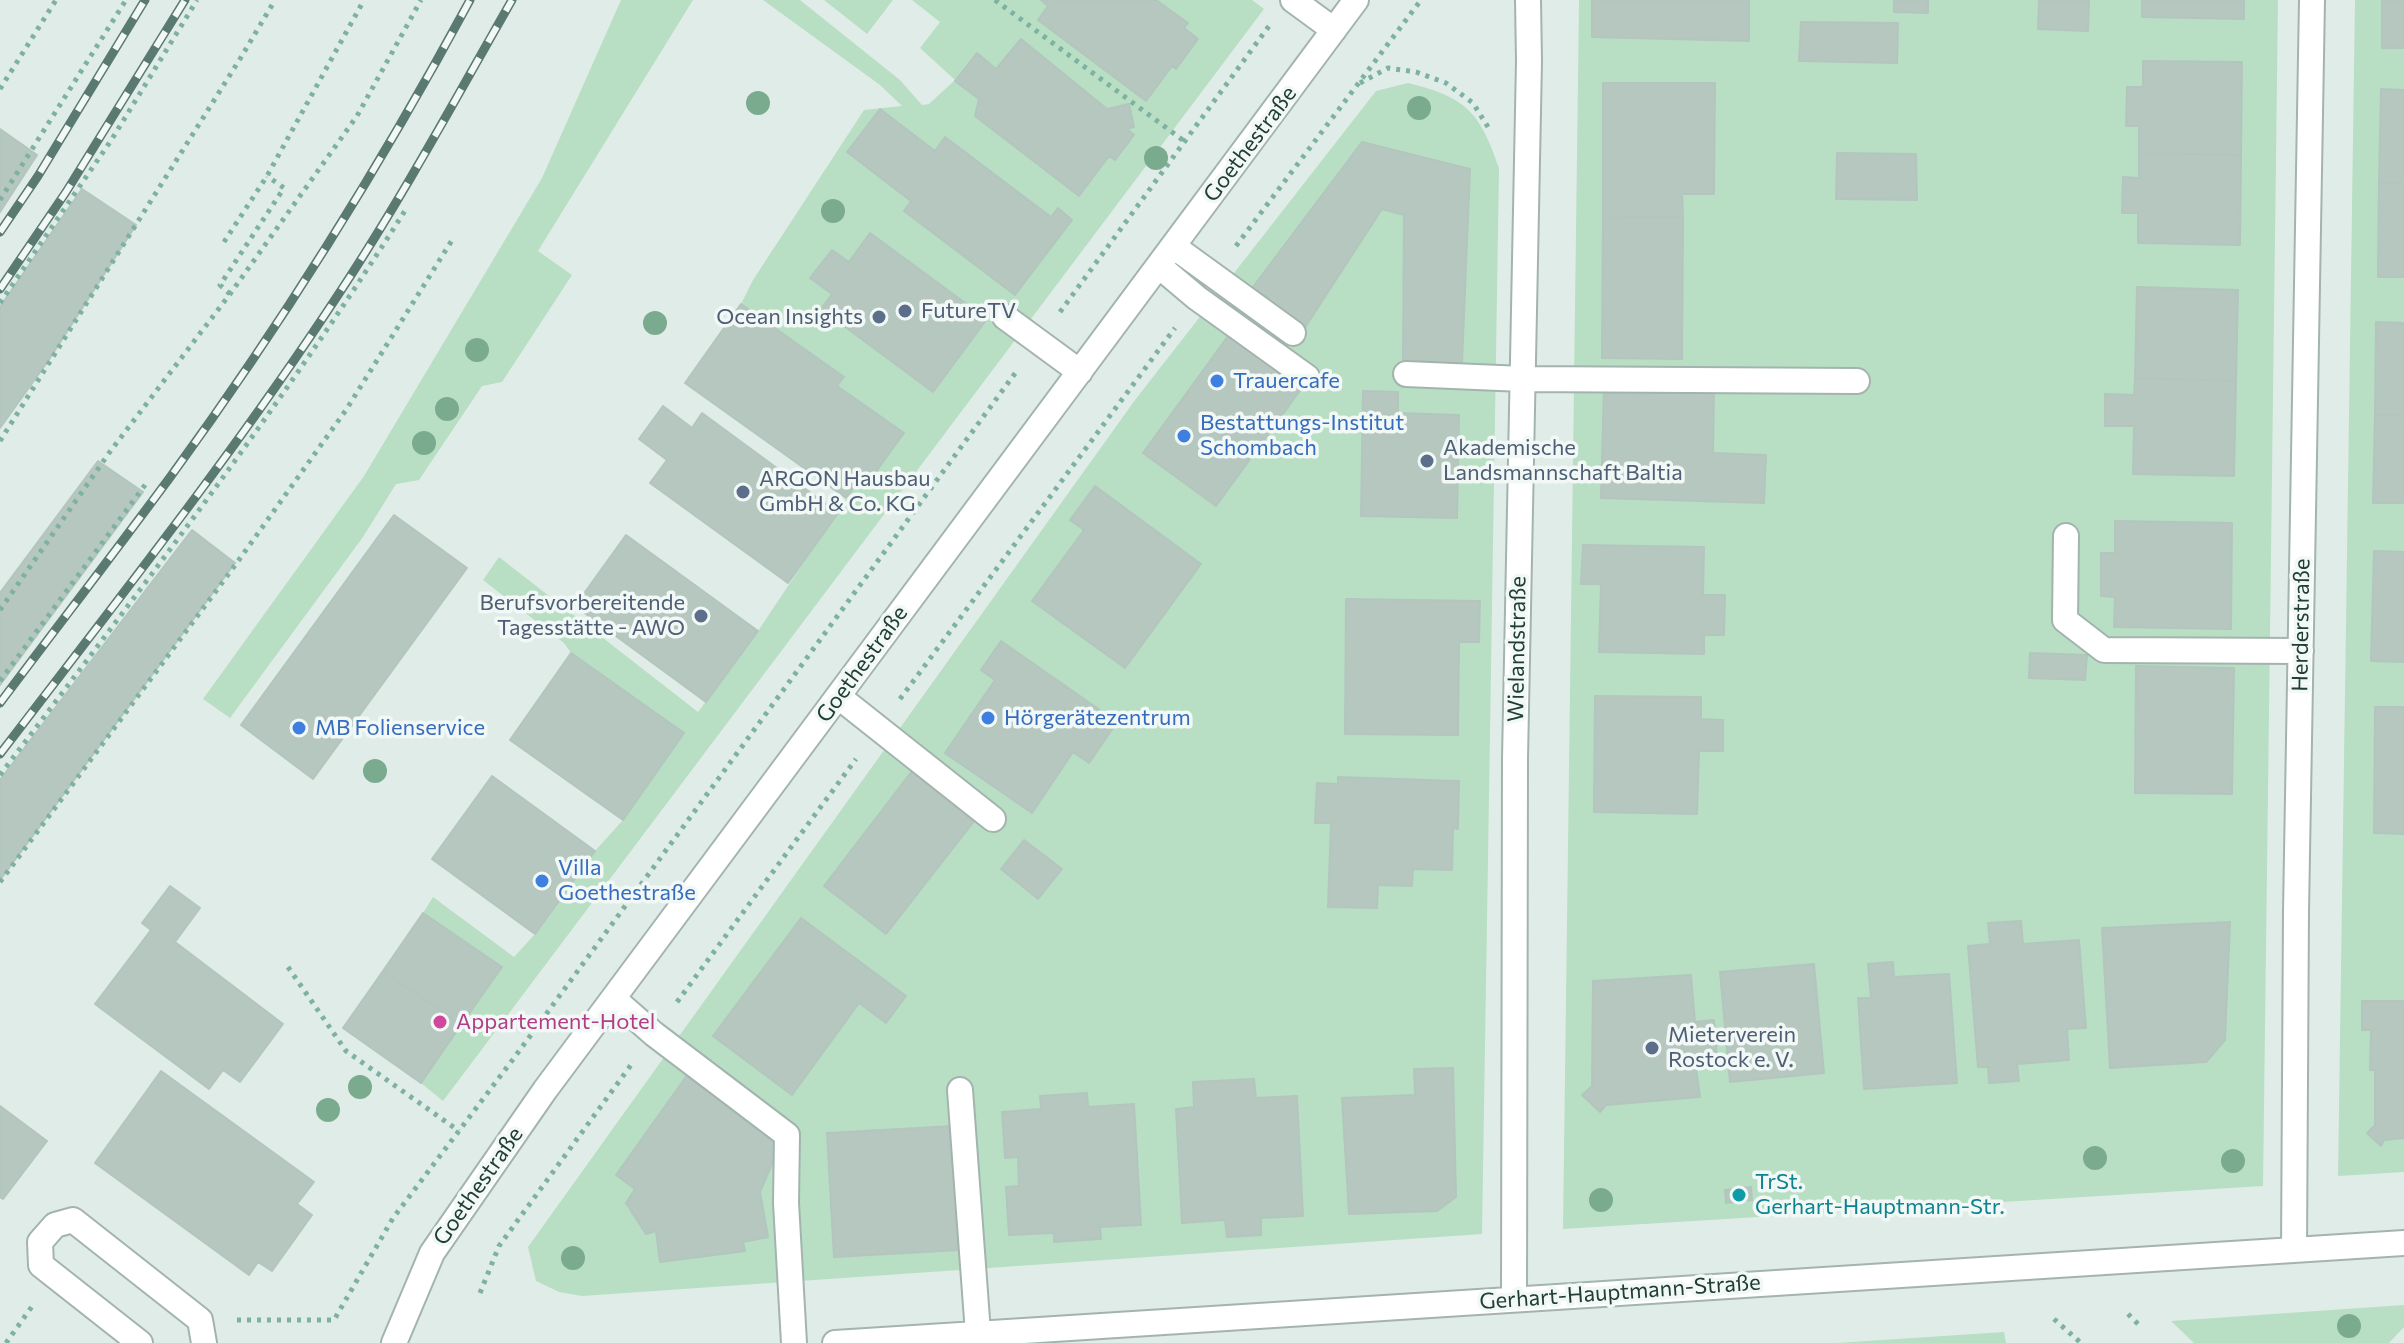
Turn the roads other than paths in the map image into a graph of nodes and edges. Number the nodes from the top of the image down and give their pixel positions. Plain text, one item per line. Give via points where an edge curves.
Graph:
1 (1293, 0) edge
2 (1356, 0) edge
3 (1528, 0) edge
4 (2312, 0) edge
5 (1334, 30) junction
6 (1166, 256) junction
7 (1005, 317) dead end
8 (1293, 333) dead end
9 (1080, 372) junction
10 (1406, 374) dead end
11 (1307, 377) dead end
12 (1523, 379) junction
13 (1857, 381) dead end
14 (2066, 536) dead end
15 (2301, 651) junction
16 (839, 697) junction
17 (993, 819) dead end
18 (614, 999) junction
19 (960, 1090) dead end
20 (2404, 1243) edge
21 (2294, 1250) junction
22 (1514, 1298) junction
23 (202, 1331) edge
24 (978, 1333) junction
25 (140, 1343) edge
26 (394, 1343) edge
27 (794, 1343) edge
28 (835, 1343) edge

1 - 5 street
2 - 5 street, Goethestraße
3 - 12 street, Wielandstraße
4 - 15 street, Herderstraße
5 - 6 street, Goethestraße
6 - 8 street via 1213,276
6 - 9 street, Goethestraße
6 - 11 street via 1197,298
7 - 9 street
9 - 16 street, Goethestraße
10 - 12 street
12 - 13 street
12 - 22 street, Wielandstraße via 1515,774
14 - 15 street via 2065,620 2104,650
15 - 21 street, Herderstraße
16 - 17 street
16 - 18 street, Goethestraße
18 - 26 street, Goethestraße via 432,1253
18 - 27 street via 787,1135
19 - 24 street
20 - 21 street, Gerhart-Hauptmann-Straße
21 - 22 street, Gerhart-Hauptmann-Straße
22 - 24 street, Gerhart-Hauptmann-Straße
23 - 25 street via 73,1220 55,1225 40,1242 41,1265
24 - 28 street, Gerhart-Hauptmann-Straße

